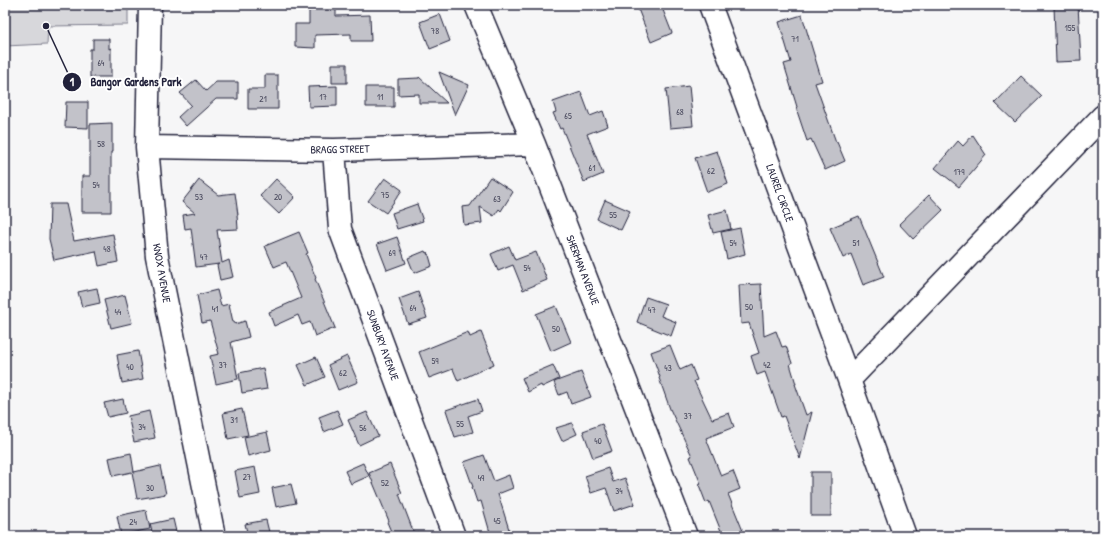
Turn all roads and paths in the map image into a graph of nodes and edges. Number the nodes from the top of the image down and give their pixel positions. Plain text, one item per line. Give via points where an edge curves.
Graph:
1 (150, 5) edge
2 (476, 5) edge
3 (710, 5) edge
4 (1103, 116) edge
5 (534, 144) junction
6 (147, 147) junction
7 (334, 150) junction
8 (849, 380) junction
9 (214, 536) edge
10 (454, 536) edge
11 (686, 536) edge
12 (905, 536) edge

1 - 6 street, KNOX AVENUE
2 - 5 street, SHERMAN AVENUE
3 - 8 street, LAUREL CIRCLE
4 - 8 street
5 - 7 street, BRAGG STREET
5 - 11 street, SHERMAN AVENUE
6 - 7 street, BRAGG STREET
6 - 9 street, KNOX AVENUE via 157,256
7 - 10 street, SUNBURY AVENUE via 340,229
8 - 12 street, LAUREL CIRCLE

